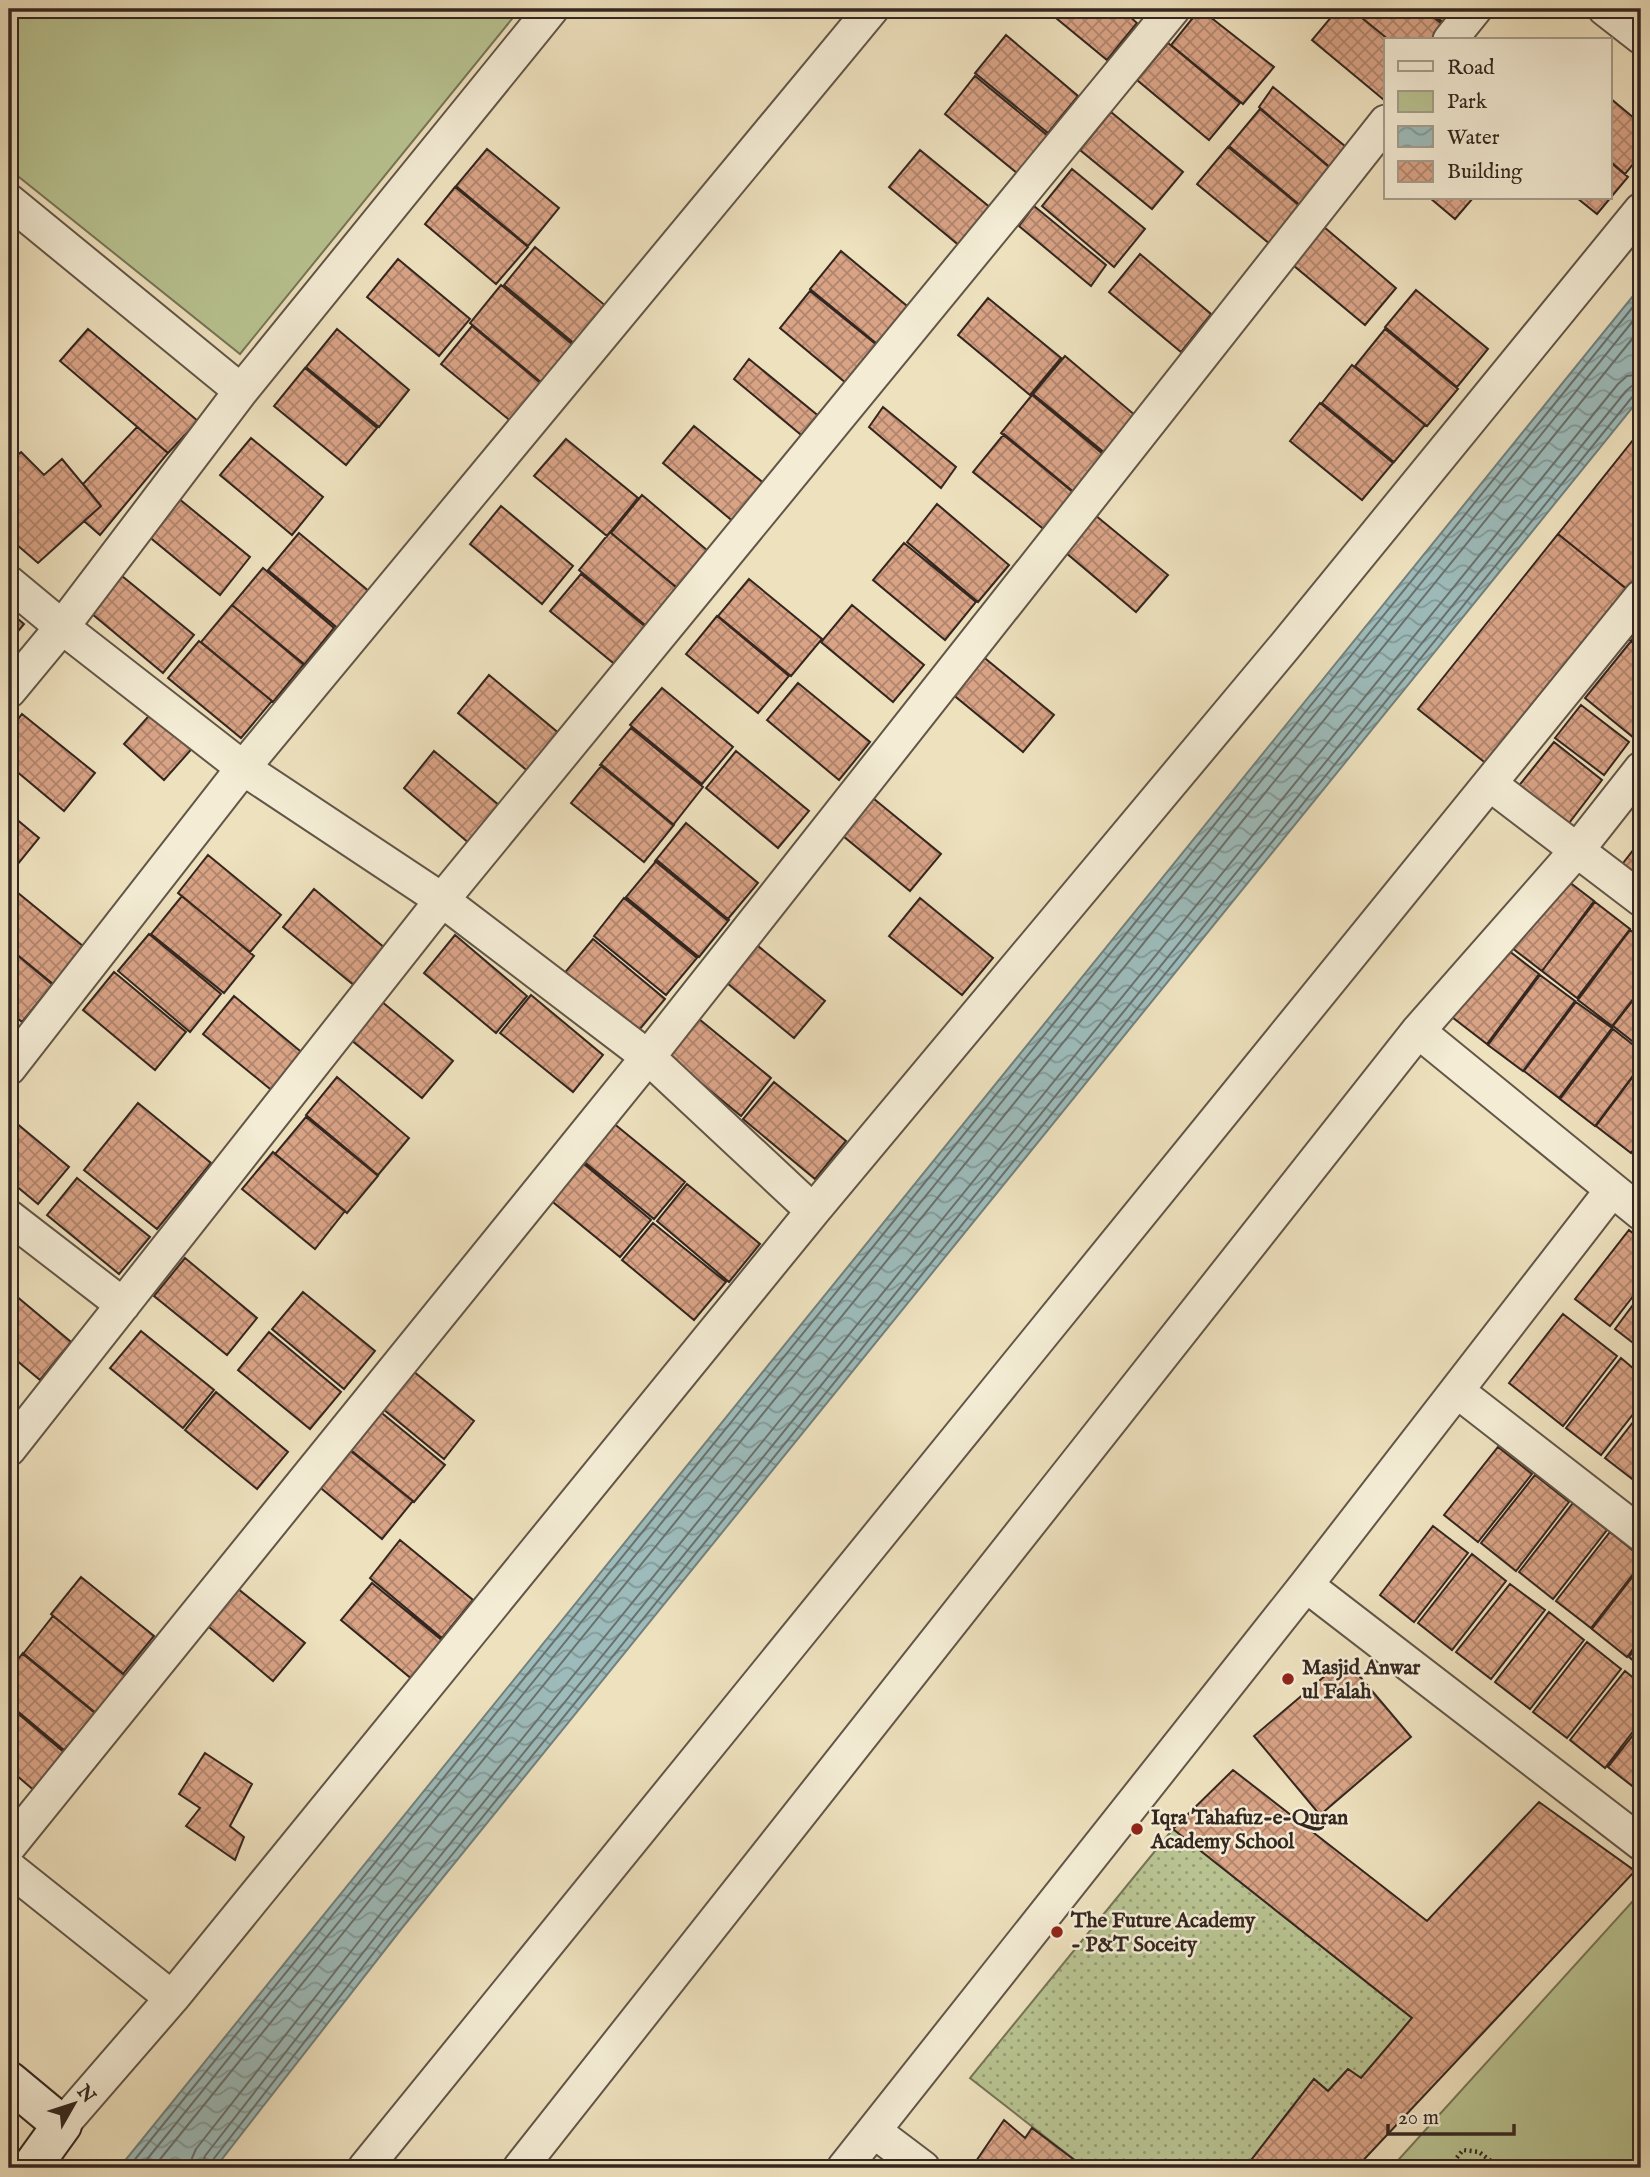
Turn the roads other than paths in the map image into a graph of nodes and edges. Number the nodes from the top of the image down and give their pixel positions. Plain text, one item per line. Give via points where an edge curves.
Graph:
1 (551, 9) edge
2 (872, 9) edge
3 (1173, 9) edge
4 (1475, 9) edge
5 (1452, 38) edge
6 (1384, 124) edge
7 (9, 201) edge
8 (1641, 210) edge
9 (241, 391) junction
10 (9, 583) edge
11 (1641, 597) edge
12 (62, 627) junction
13 (9, 691) edge
14 (243, 768) junction
15 (1641, 769) edge
16 (1490, 785) junction
17 (1578, 849) junction
18 (442, 900) junction
19 (1641, 900) edge
20 (1419, 1031) junction
21 (648, 1057) junction
22 (9, 1068) edge
23 (1612, 1190) junction
24 (813, 1211) junction
25 (1641, 1213) edge
26 (9, 1217) edge
27 (123, 1305) junction
28 (1457, 1391) junction
29 (9, 1449) edge
30 (1641, 1534) edge
31 (1306, 1585) junction
32 (1641, 1843) edge
33 (9, 1846) edge
34 (9, 1868) edge
35 (172, 1998) junction
36 (9, 2081) edge
37 (62, 2125) junction
38 (874, 2131) junction
39 (31, 2168) edge
40 (365, 2168) edge
41 (520, 2168) edge
42 (844, 2168) edge
43 (923, 2168) edge

1 - 9 street
2 - 14 street
3 - 18 street
4 - 5 street
6 - 21 street
7 - 9 street
8 - 24 street via 1285,646
9 - 12 street
10 - 12 street
11 - 16 street
12 - 13 street
12 - 14 street
14 - 18 street
14 - 22 street
15 - 17 street
16 - 17 street
16 - 40 street
17 - 19 street
17 - 20 street
18 - 21 street
18 - 27 street
20 - 23 street
20 - 41 street
21 - 24 street
21 - 33 street
23 - 25 street
23 - 28 street
24 - 35 street
26 - 27 street
27 - 29 street
28 - 30 street
28 - 31 street
31 - 32 street
31 - 38 street
34 - 35 street
35 - 37 street
36 - 37 street
37 - 39 street
38 - 42 street
38 - 43 street

